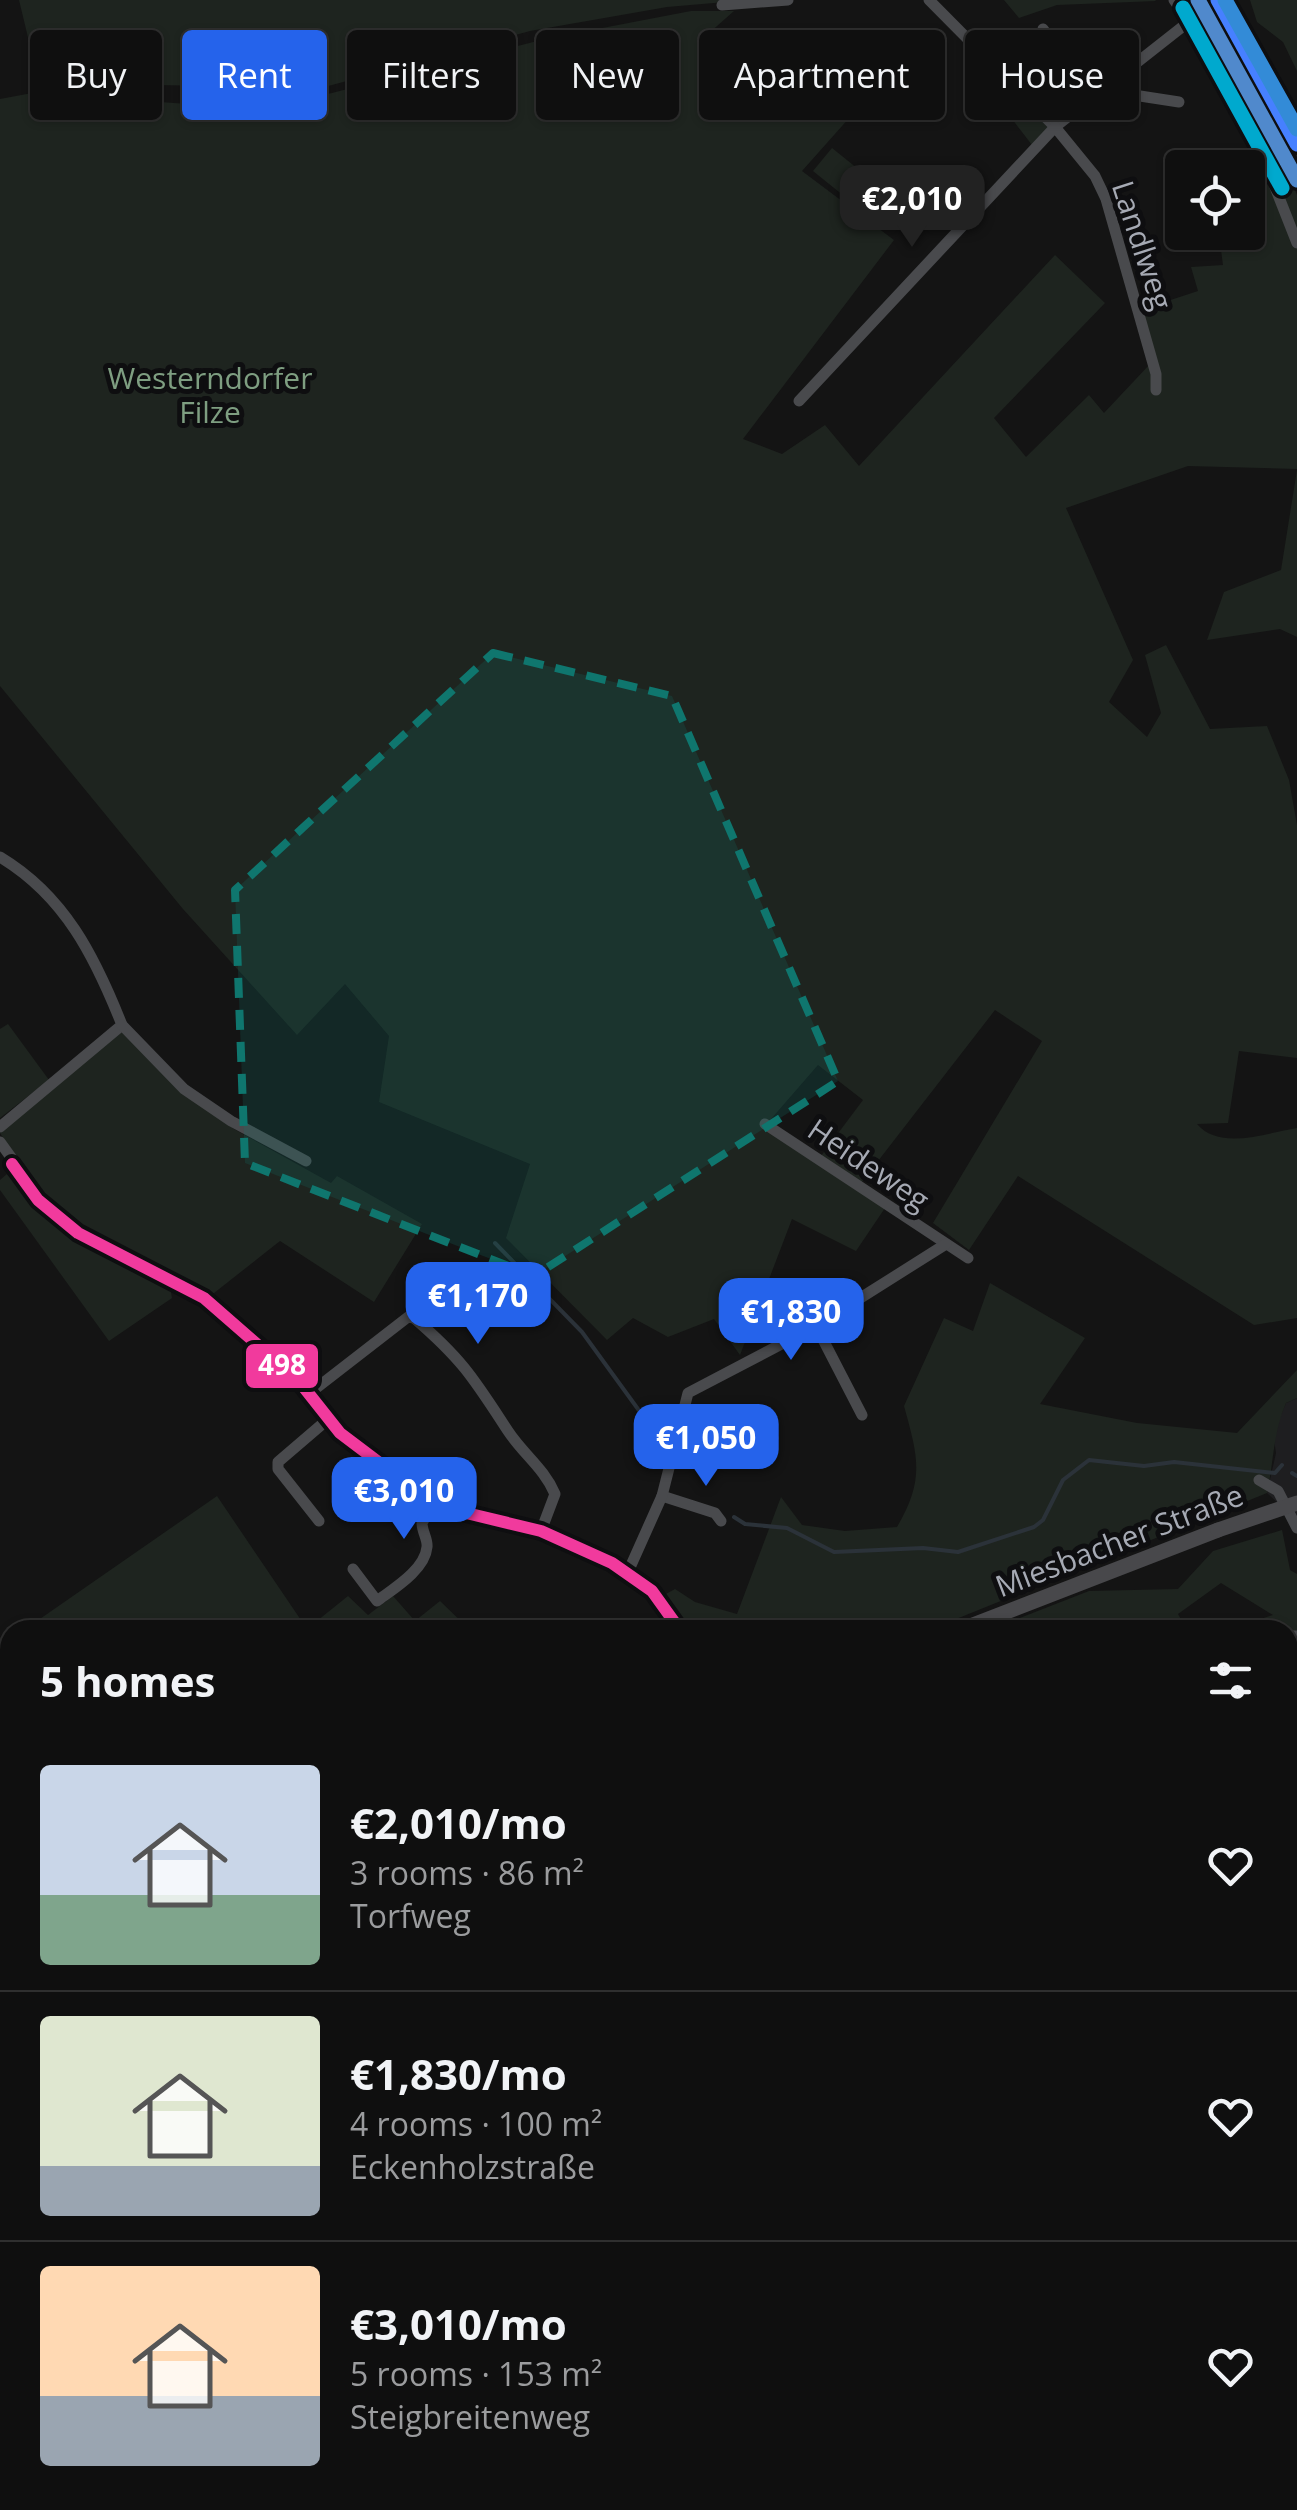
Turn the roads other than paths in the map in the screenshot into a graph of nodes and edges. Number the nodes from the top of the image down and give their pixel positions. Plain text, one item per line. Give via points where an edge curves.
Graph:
1 (788, 0) edge
2 (929, 0) edge
3 (1174, 0) edge
4 (722, 5) dead end
5 (1191, 20) junction
6 (1139, 60) edge
7 (1139, 98) edge
8 (1179, 102) dead end
9 (1063, 120) edge
10 (1055, 127) junction
11 (1270, 175) junction
12 (1297, 175) edge
13 (1297, 243) edge
14 (1156, 390) dead end
15 (799, 401) dead end
16 (0, 858) edge
17 (122, 1025) junction
18 (766, 1124) dead end
19 (0, 1127) edge
20 (0, 1142) edge
21 (306, 1161) dead end
22 (12, 1164) junction
23 (0, 1173) edge
24 (946, 1244) junction
25 (968, 1258) dead end
26 (816, 1326) junction
27 (310, 1394) junction
28 (862, 1416) dead end
29 (327, 1420) junction
30 (676, 1436) junction
31 (773, 1438) dead end
32 (1259, 1480) dead end
33 (662, 1496) junction
34 (436, 1498) junction
35 (1297, 1503) edge
36 (720, 1520) dead end
37 (319, 1521) dead end
38 (1297, 1528) edge
39 (542, 1531) junction
40 (353, 1568) dead end
41 (628, 1572) junction
42 (673, 1620) edge
43 (986, 1620) edge

1 - 4 street
2 - 10 street, Landlweg
3 - 5 street
5 - 6 street
5 - 11 street via 1234,83
7 - 8 street
9 - 10 street
10 - 14 street, Landlweg via 1106,200
10 - 15 street
11 - 12 street
11 - 13 street
16 - 17 street via 36,882 77,930
17 - 19 street
17 - 21 street via 184,1089
18 - 24 street, Heideweg
20 - 22 street
22 - 23 street
22 - 27 street via 64,1223 204,1298
24 - 25 street, Heideweg
24 - 26 street
26 - 28 street
26 - 30 street via 688,1394
27 - 29 street
27 - 39 street via 414,1318 460,1357 509,1433 548,1477 554,1494
29 - 34 street
29 - 37 street via 278,1462
30 - 31 street via 733,1459
30 - 33 street
32 - 38 street via 1278,1491
33 - 36 street
33 - 41 street
34 - 39 street via 470,1516
34 - 40 street via 422,1524 427,1547 401,1582 377,1601
35 - 43 main road, Miesbacher Straße, bridge
39 - 41 street
41 - 42 street

